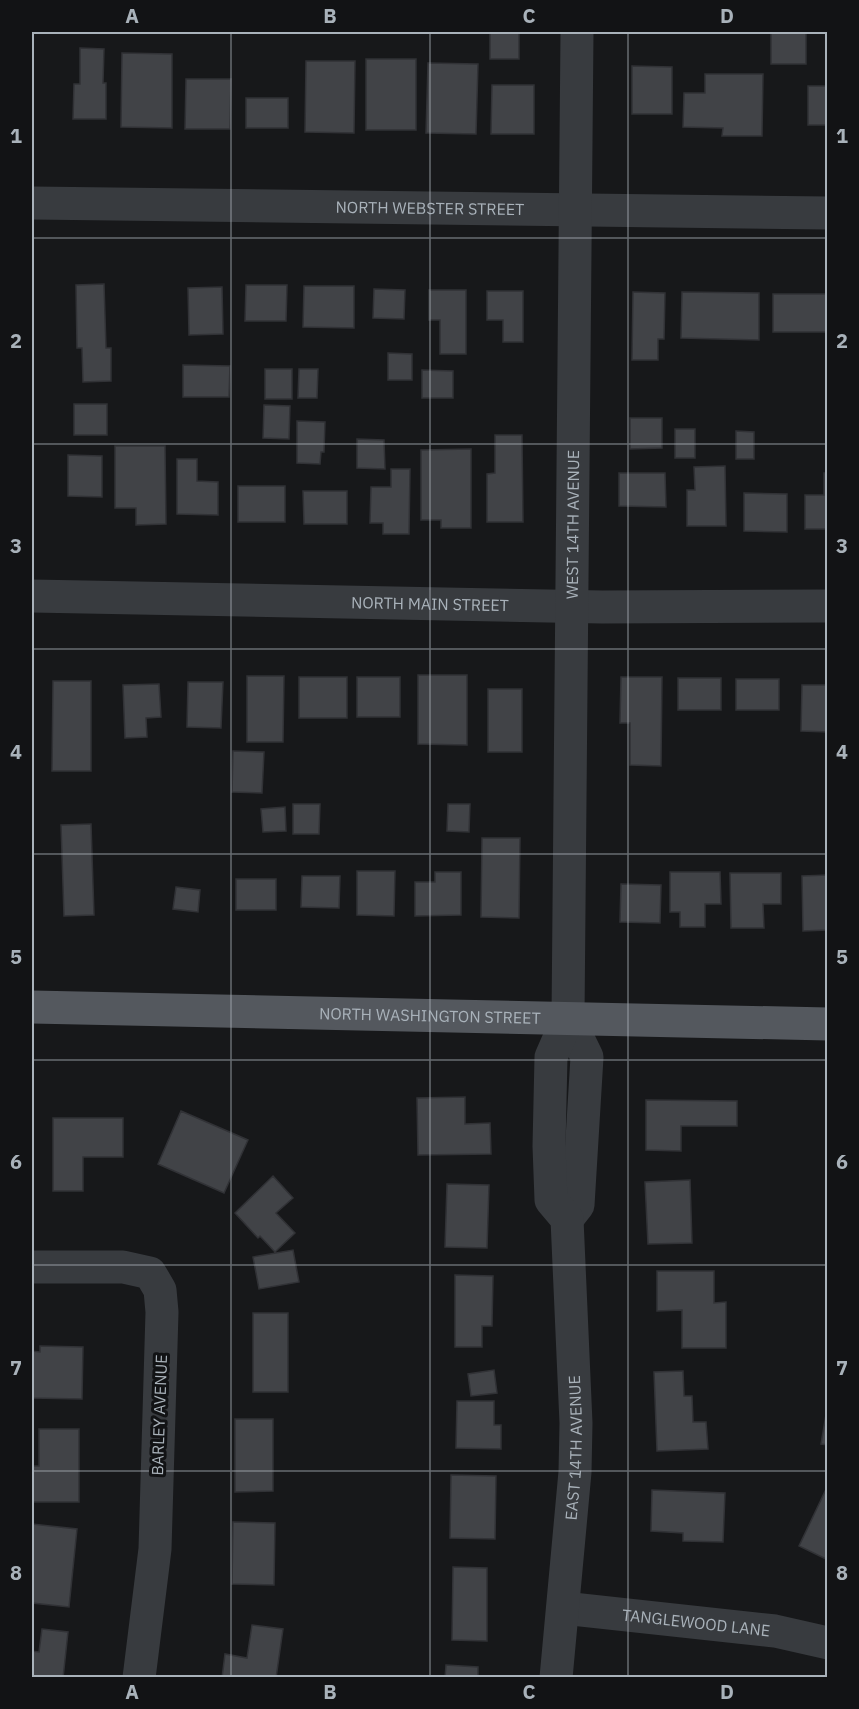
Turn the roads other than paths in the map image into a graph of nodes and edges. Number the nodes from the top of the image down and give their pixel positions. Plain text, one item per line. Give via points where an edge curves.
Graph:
1 (577, 32) edge
2 (32, 203) edge
3 (574, 209) junction
4 (828, 213) edge
5 (32, 597) edge
6 (571, 606) junction
7 (828, 606) edge
8 (32, 1007) edge
9 (568, 1018) junction
10 (828, 1024) edge
11 (32, 1267) edge
12 (563, 1608) junction
13 (828, 1643) edge
14 (139, 1677) edge
15 (556, 1677) edge

1 - 3 street, WEST 14TH AVENUE
2 - 3 street, NORTH WEBSTER STREET
3 - 4 street, NORTH WEBSTER STREET
3 - 6 street, WEST 14TH AVENUE
5 - 6 street, NORTH MAIN STREET
6 - 7 street, NORTH MAIN STREET
6 - 9 street, WEST 14TH AVENUE
8 - 9 main road, NORTH WASHINGTON STREET
9 - 10 main road, NORTH WASHINGTON STREET
9 - 12 street, EAST 14TH AVENUE via 551,1057 549,1146 551,1200 567,1218 576,1423
11 - 14 street, BARLEY AVENUE via 130,1267 150,1273 160,1290 155,1549
12 - 13 street, TANGLEWOOD LANE via 775,1630
12 - 15 street, EAST 14TH AVENUE

